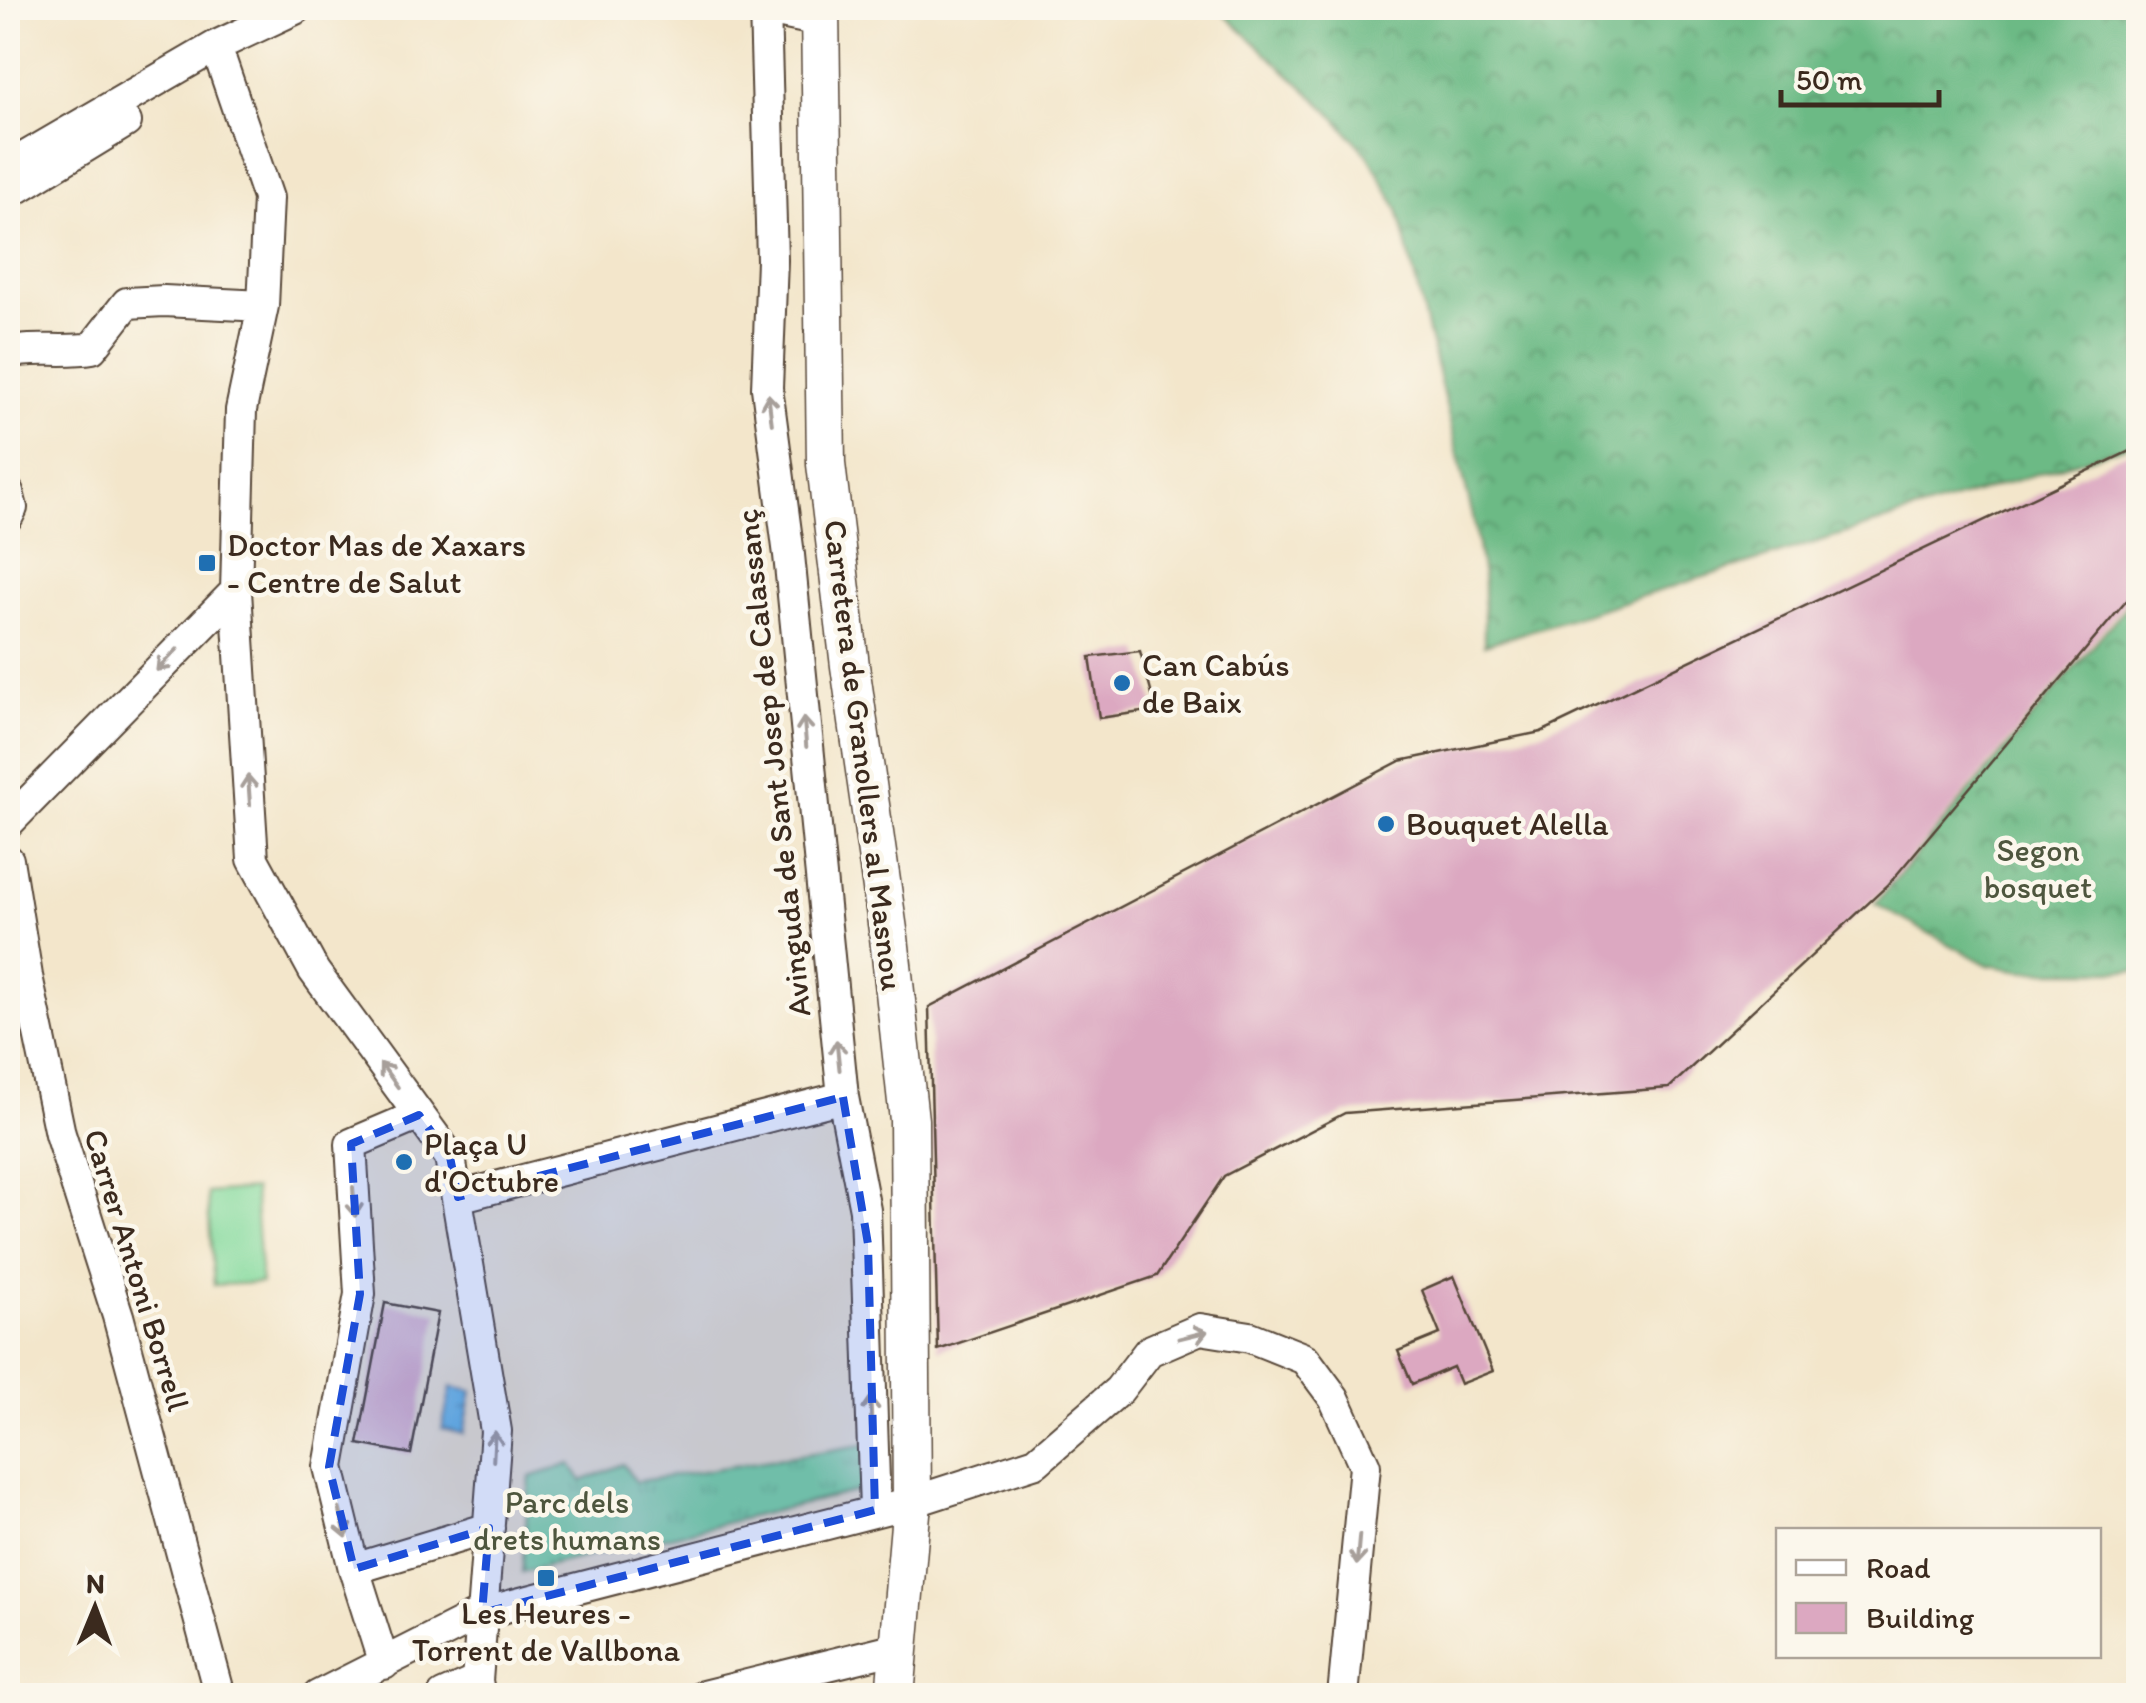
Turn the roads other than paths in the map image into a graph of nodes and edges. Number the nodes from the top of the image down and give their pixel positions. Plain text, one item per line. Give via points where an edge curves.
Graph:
1 (297, 8) edge
2 (763, 8) edge
3 (820, 14) edge
4 (219, 55) junction
5 (8, 167) edge
6 (8, 194) edge
7 (263, 306) junction
8 (8, 353) edge
9 (8, 492) edge
10 (8, 516) edge
11 (236, 590) junction
12 (8, 823) edge
13 (8, 860) edge
14 (842, 1097) junction
15 (419, 1115) junction
16 (458, 1197) junction
17 (894, 1506) junction
18 (489, 1528) junction
19 (354, 1569) junction
20 (482, 1613) junction
21 (901, 1647) junction
22 (384, 1664) junction
23 (478, 1688) edge
24 (220, 1696) edge
25 (318, 1696) edge
26 (443, 1696) edge
27 (703, 1696) edge
28 (895, 1696) edge
29 (1343, 1696) edge

1 - 4 street
2 - 3 street
14 -> 2 street, Avinguda de Sant Josep de Calassanç via 768,388 772,260
3 - 17 main road, Carretera de Granollers al Masnou via 826,464 909,1120
4 - 5 street
4 - 6 street
4 - 7 street via 268,198
7 - 8 street via 127,303 92,348
7 - 11 street via 242,410
9 - 10 street
11 -> 12 street
15 -> 11 street via 314,971 254,859
13 - 24 street, Carrer Antoni Borrell via 60,1134 118,1316
14 - 16 street
17 -> 14 street, Avinguda de Sant Josep de Calassanç via 862,1180
15 - 16 street via 450,1157
15 -> 19 street via 350,1144 360,1294 329,1467
18 -> 16 street via 496,1430
17 - 20 street
17 - 21 main road, Carretera de Granollers al Masnou
17 -> 29 street via 1036,1462 1119,1390 1149,1350 1200,1329 1250,1337 1305,1359 1334,1398 1365,1466
18 - 19 street
18 - 20 street
19 - 22 street
20 - 22 street
20 - 23 street
21 - 27 street
21 - 28 main road, Carretera de Granollers al Masnou
22 - 25 street
23 - 26 street

